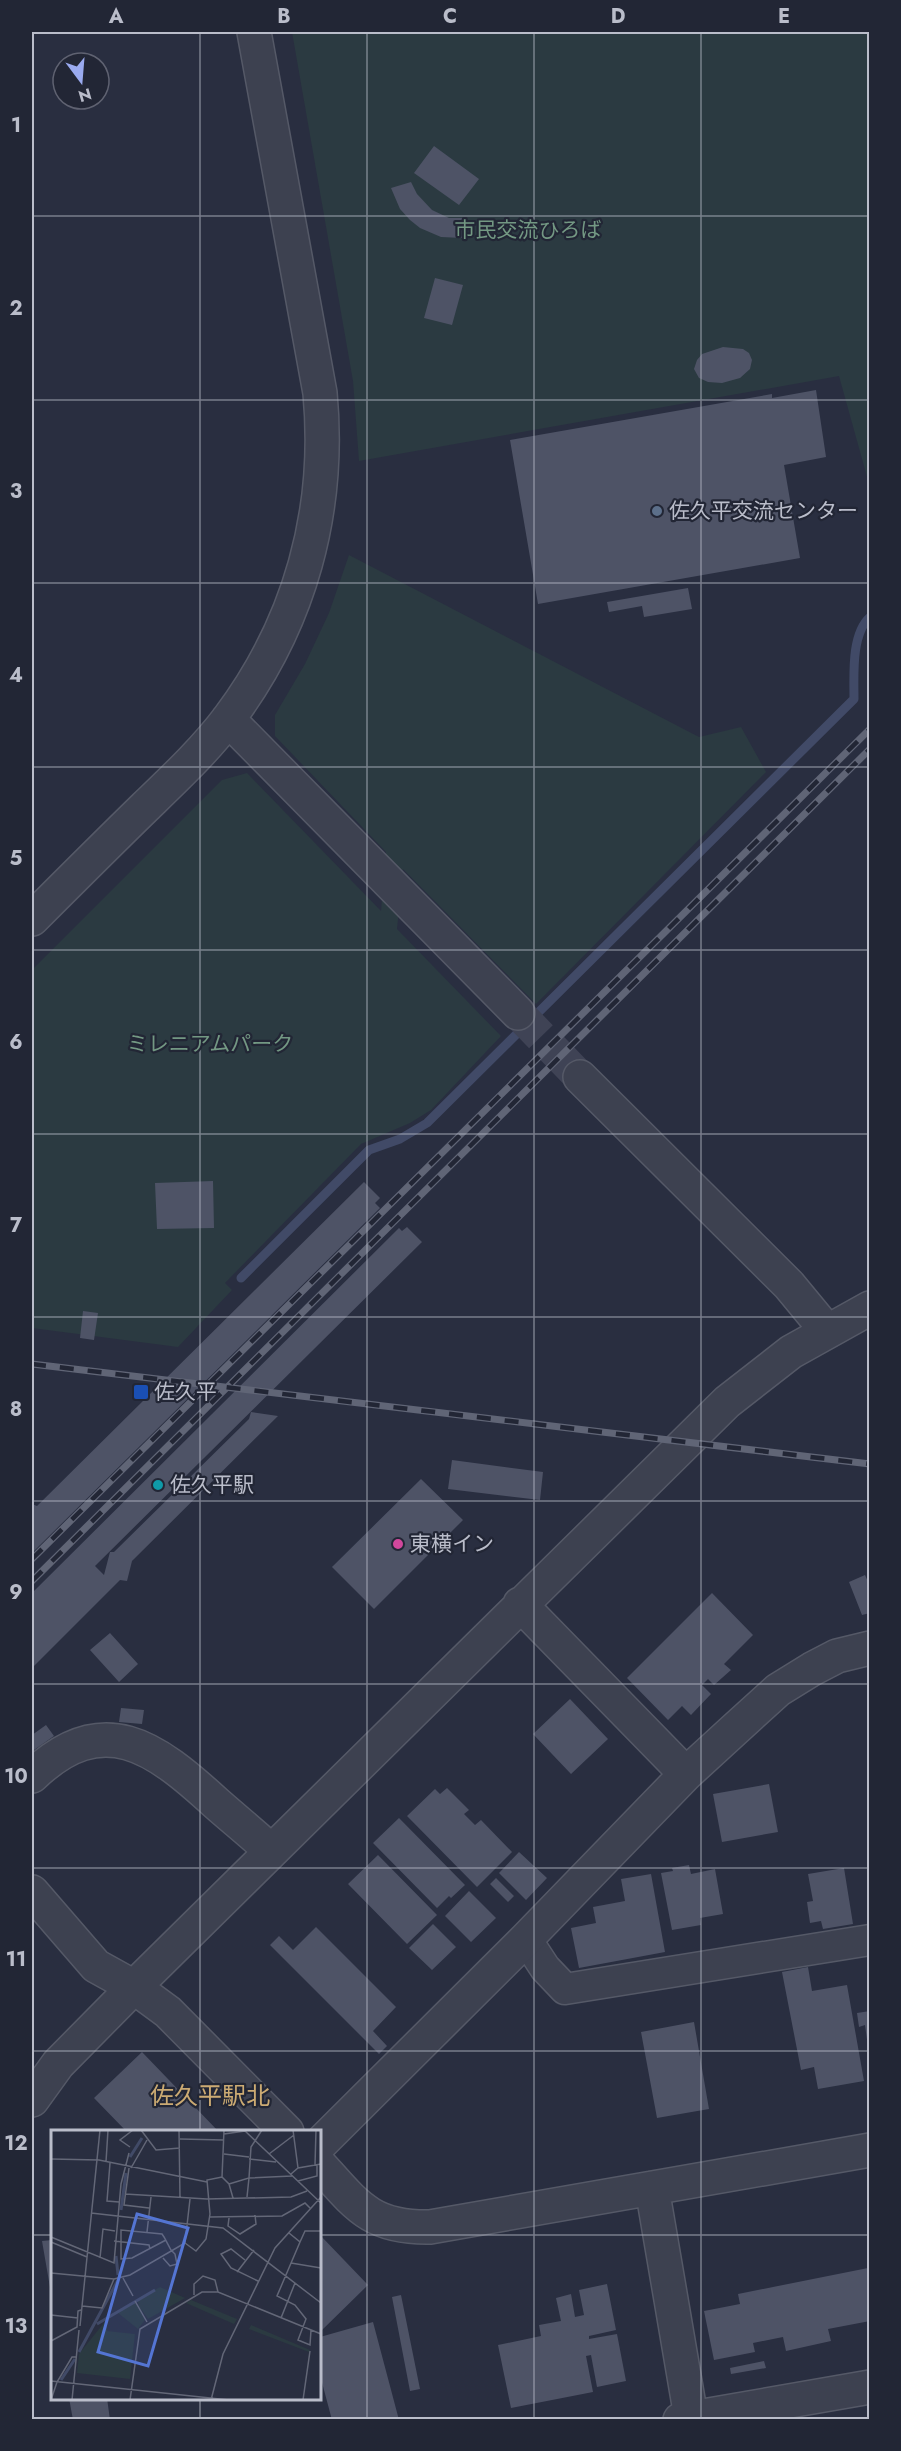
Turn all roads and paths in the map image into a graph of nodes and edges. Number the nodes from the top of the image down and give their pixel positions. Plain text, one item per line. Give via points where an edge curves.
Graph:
1 (254, 32) edge
2 (228, 719) junction
3 (32, 919) edge
4 (518, 1013) tunnel mouth
5 (580, 1077) tunnel mouth
6 (870, 1308) edge
7 (827, 1330) junction
8 (520, 1605) junction
9 (870, 1648) edge
10 (687, 1774) junction
11 (32, 1776) edge
12 (271, 1851) junction
13 (32, 1892) edge
14 (526, 1939) junction
15 (870, 1940) edge
16 (134, 1987) junction
17 (32, 2100) edge
18 (285, 2130) edge
19 (321, 2143) edge
20 (870, 2150) edge
21 (321, 2166) edge
22 (652, 2188) junction
23 (870, 2387) edge
24 (688, 2419) edge

1 - 2 street via 320,393 322,462 315,526 305,569 256,679
2 - 3 street via 182,771
2 - 4 street
5 - 7 street via 782,1278
6 - 7 street
7 - 8 street via 791,1352 727,1402
8 - 10 street
8 - 12 street
9 - 10 street via 837,1656 778,1690
10 - 14 street
11 - 12 street via 51,1758 91,1740 135,1746 179,1769
12 - 16 street
13 - 16 street via 96,1966
14 - 15 street via 565,1989
14 - 19 street
16 - 17 street via 58,2064
16 - 18 street via 168,2012
20 - 22 street
21 - 22 street via 368,2214 399,2227 430,2227
22 - 24 street
23 - 24 street

